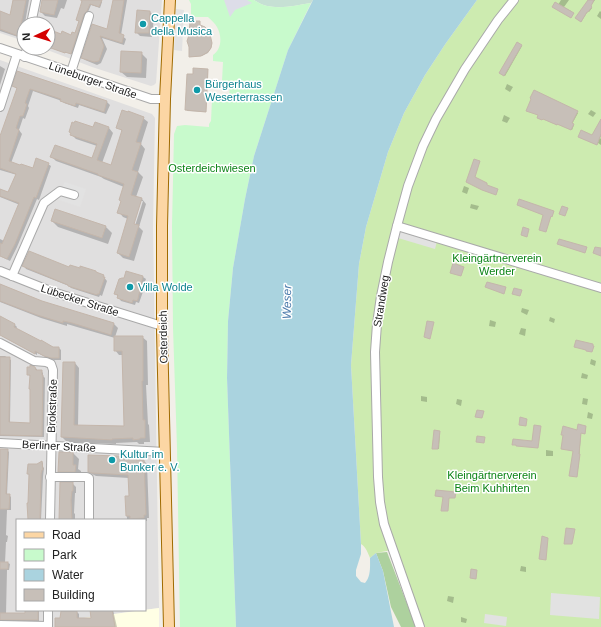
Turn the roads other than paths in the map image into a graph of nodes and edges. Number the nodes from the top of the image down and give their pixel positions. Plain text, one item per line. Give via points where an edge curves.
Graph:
1 (36, 0) edge
2 (170, 0) edge
3 (514, 0) edge
4 (33, 16) edge
5 (89, 16) dead end
6 (0, 48) edge
7 (16, 53) edge
8 (21, 56) edge
9 (24, 56) edge
10 (71, 72) junction
11 (165, 99) junction
12 (0, 107) edge
13 (74, 195) dead end
14 (397, 226) junction
15 (0, 271) edge
16 (12, 276) junction
17 (601, 288) edge
18 (162, 326) junction
19 (0, 343) edge
20 (0, 443) edge
21 (50, 446) junction
22 (165, 452) junction
23 (50, 477) junction
24 (50, 519) edge
25 (89, 519) edge
26 (48, 611) edge
27 (0, 625) edge
28 (169, 627) edge
29 (420, 627) edge

1 - 4 street
2 - 11 main road, Osterdeich
3 - 14 street, Strandweg via 465,69 422,146
5 - 10 street
6 - 7 street, Lüneburger Straße
8 - 12 street
9 - 10 street, Lüneburger Straße
10 - 11 street, Lüneburger Straße via 151,99
11 - 18 main road, Osterdeich
13 - 16 street via 60,191 44,203
14 - 17 street
14 - 29 street, Strandweg via 377,324 375,352 378,477 384,524
15 - 16 street, Lübecker Straße
16 - 18 street, Lübecker Straße via 53,292
18 - 22 main road, Osterdeich
19 - 21 street, Brokstraße via 34,362 51,364 53,370
20 - 21 street, Berliner Straße
21 - 22 street, Berliner Straße
21 - 23 street, Brokstraße
22 - 28 main road, Osterdeich
23 - 24 street, Brokstraße
23 - 25 street via 89,478
26 - 27 street via 48,626

